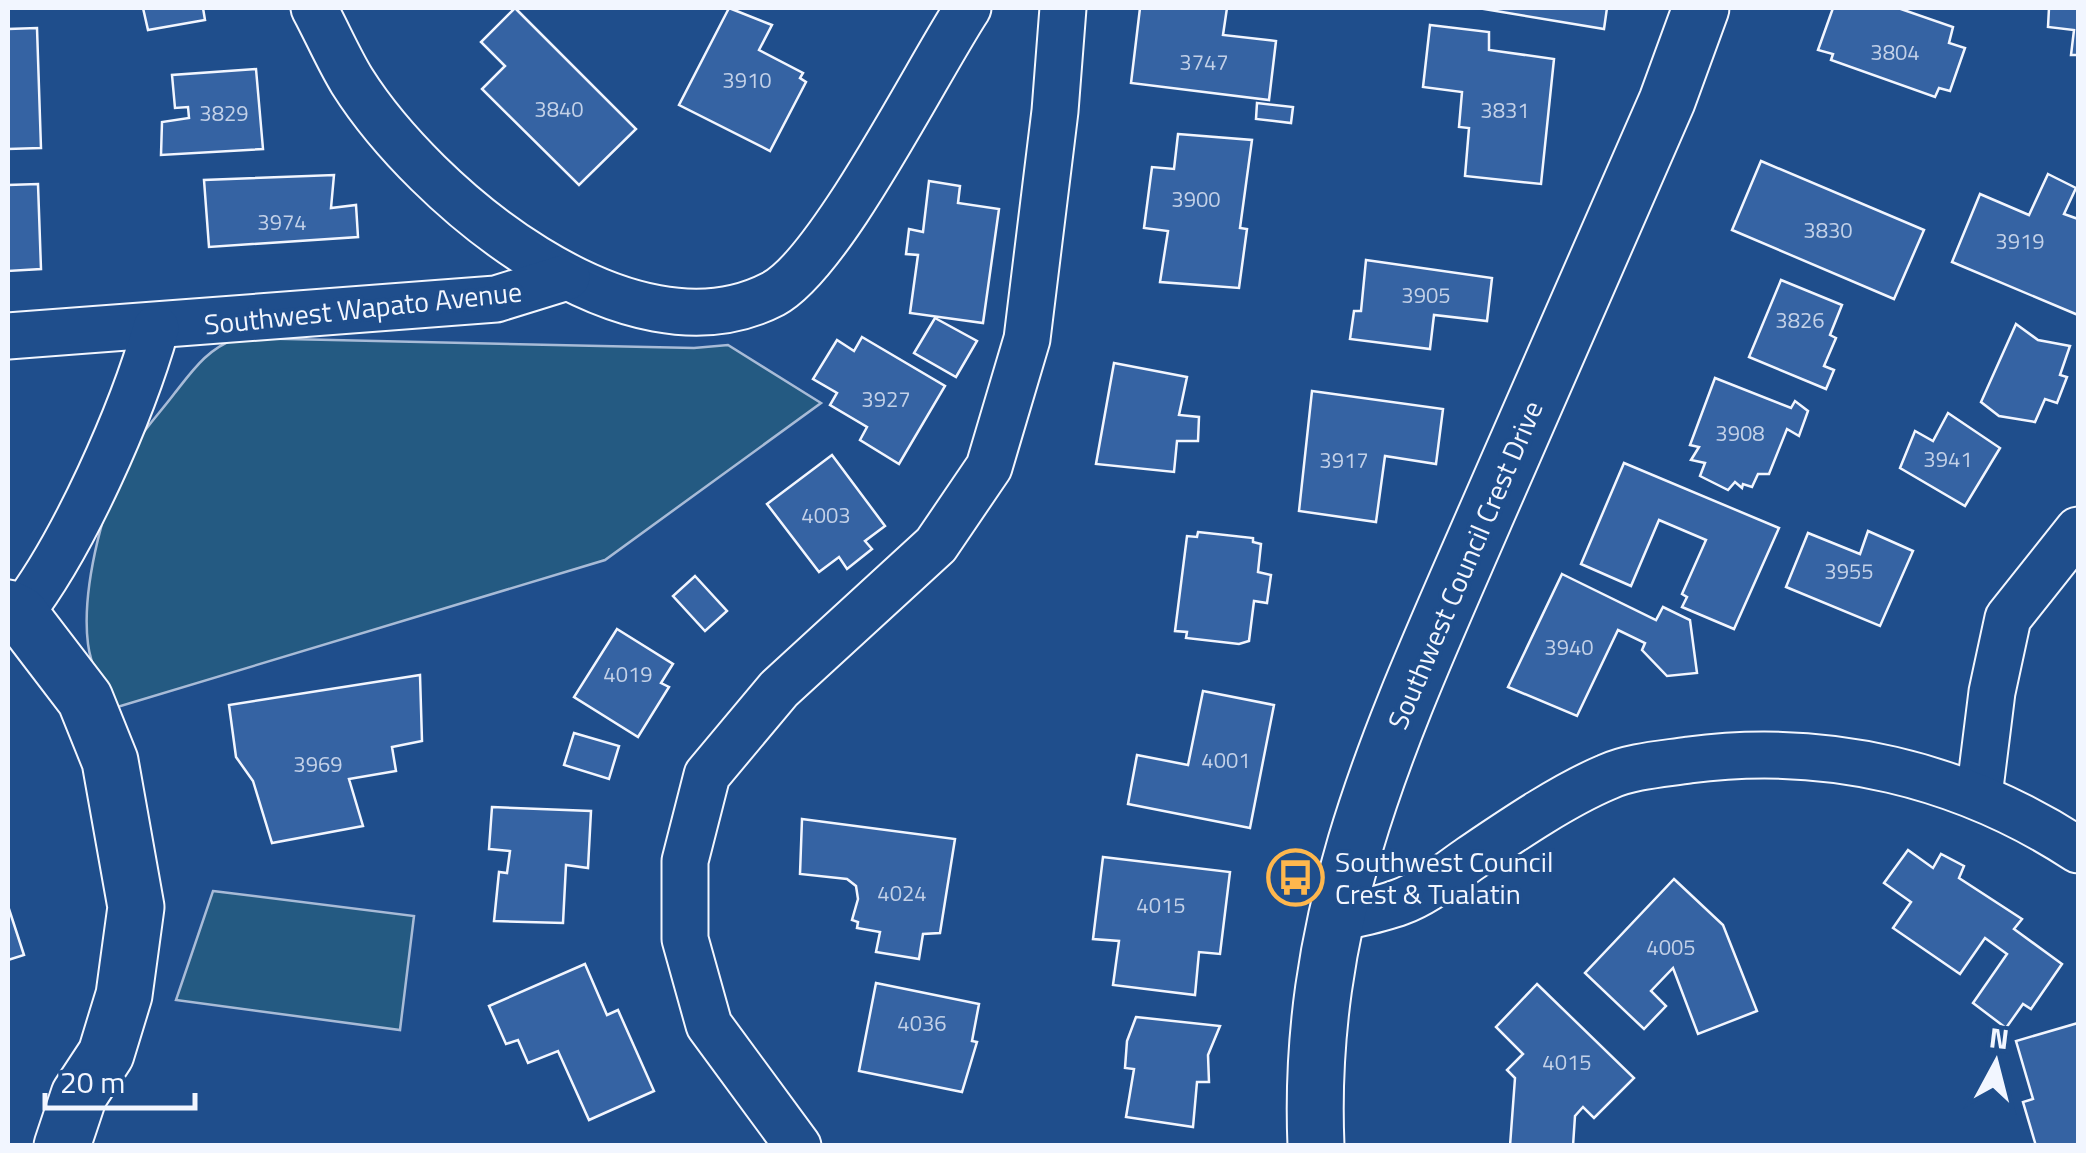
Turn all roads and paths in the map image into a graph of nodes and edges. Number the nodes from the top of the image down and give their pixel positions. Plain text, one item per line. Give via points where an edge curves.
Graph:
1 (314, 8) edge
2 (968, 8) edge
3 (1063, 8) edge
4 (1701, 8) edge
5 (566, 277) junction
6 (156, 328) junction
7 (8, 336) edge
8 (2078, 530) edge
9 (14, 611) edge
10 (1980, 796) junction
11 (2078, 850) edge
12 (1334, 919) junction
13 (62, 1146) edge
14 (798, 1146) edge
15 (1316, 1146) edge

1 - 5 street via 352,82 399,141 496,234
2 - 5 street via 852,200 775,293 732,308 689,311 624,301
3 - 14 street via 1027,339 989,467 936,545 779,688 706,774 685,861 684,940 709,1025
4 - 12 street, Southwest Council Crest Drive via 1668,101 1382,755
5 - 6 street, Southwest Wapato Avenue via 496,299
6 - 7 street, Southwest Wapato Avenue
6 - 9 street via 141,382 44,582
8 - 10 street via 2008,618
9 - 13 street via 85,699 110,760 136,907 124,995 106,1054 79,1095
10 - 11 street
10 - 12 street via 1830,758 1719,756 1663,764 1608,776 1400,902
12 - 15 street, Southwest Council Crest Drive via 1315,1054

